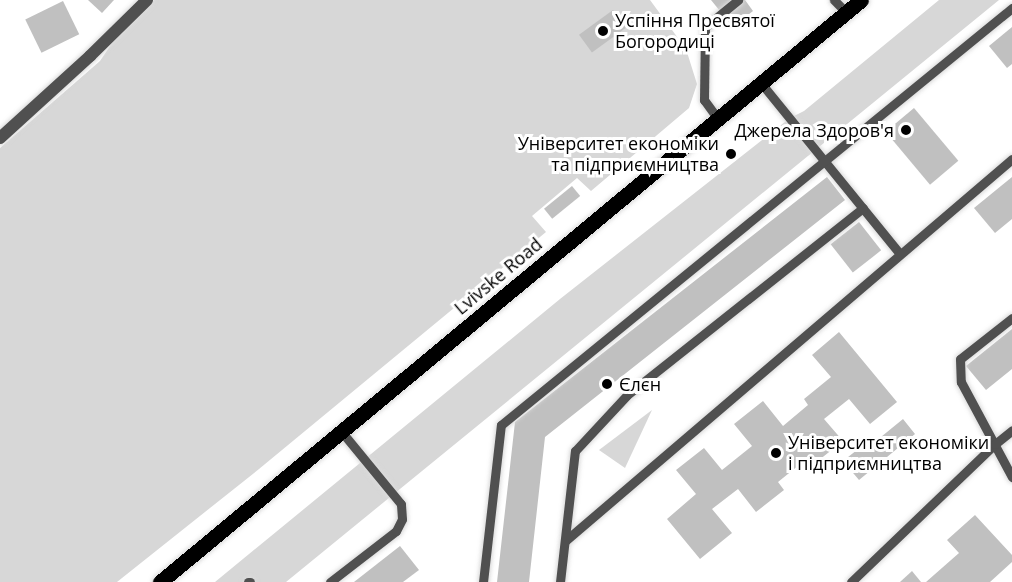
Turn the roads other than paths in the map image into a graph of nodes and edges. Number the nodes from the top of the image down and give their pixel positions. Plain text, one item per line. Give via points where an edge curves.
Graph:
1 (147, 0) edge
2 (738, 0) edge
3 (834, 0) edge
4 (861, 0) edge
5 (1012, 8) edge
6 (846, 12) junction
7 (761, 83) junction
8 (718, 119) junction
9 (0, 138) edge
10 (1012, 159) edge
11 (824, 160) junction
12 (862, 208) junction
13 (899, 253) junction
14 (1012, 318) edge
15 (1012, 430) edge
16 (341, 431) junction
17 (994, 444) junction
18 (1012, 477) edge
19 (565, 541) junction
20 (160, 582) edge
21 (330, 582) edge
22 (483, 582) edge
23 (560, 582) edge
24 (851, 582) edge

1 - 9 street
2 - 8 lane via 705,27 704,100
3 - 6 lane
4 - 6 main road, Lvivske Road
5 - 11 lane
6 - 7 main road, Lvivske Road
7 - 8 main road, Lvivske Road
7 - 11 lane
8 - 16 main road, Lvivske Road
10 - 13 lane
11 - 12 lane
11 - 22 lane via 501,425
12 - 13 lane
12 - 19 lane via 627,395 575,451
13 - 19 lane
14 - 17 lane via 960,359 961,382
15 - 17 lane
16 - 20 main road, Lvivske Road
16 - 21 lane via 401,504 402,519 396,531
17 - 18 lane
17 - 24 lane
19 - 23 lane

